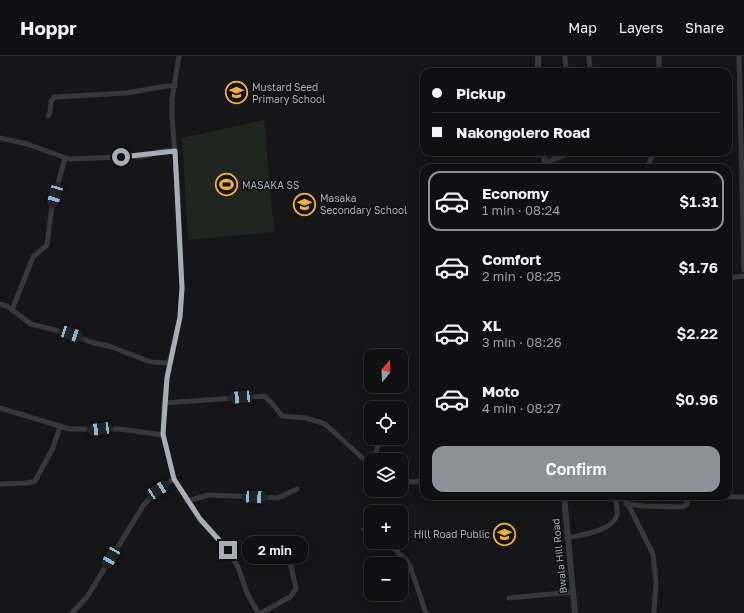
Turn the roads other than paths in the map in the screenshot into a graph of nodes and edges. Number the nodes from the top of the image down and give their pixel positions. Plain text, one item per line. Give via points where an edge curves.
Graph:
1 (179, 56) edge
2 (565, 56) edge
3 (589, 56) edge
4 (659, 56) edge
5 (739, 56) edge
6 (537, 57) edge
7 (538, 68) edge
8 (566, 68) edge
9 (590, 68) edge
10 (659, 68) edge
11 (175, 86) junction
12 (48, 116) dead end
13 (0, 138) edge
14 (175, 151) junction
15 (564, 156) edge
16 (65, 158) junction
17 (549, 164) edge
18 (744, 270) edge
19 (744, 276) edge
20 (732, 278) edge
21 (0, 304) edge
22 (12, 310) junction
23 (169, 363) junction
24 (164, 404) junction
25 (0, 408) edge
26 (60, 427) junction
27 (163, 434) junction
28 (364, 461) edge
29 (174, 479) junction
30 (408, 481) edge
31 (420, 481) edge
32 (0, 484) edge
33 (297, 489) dead end
34 (732, 497) edge
35 (744, 497) edge
36 (564, 500) edge
37 (616, 500) edge
38 (625, 500) edge
39 (688, 500) edge
40 (187, 501) junction
41 (626, 504) junction
42 (567, 538) junction
43 (394, 549) edge
44 (289, 556) dead end
45 (573, 592) junction
46 (509, 598) dead end
47 (72, 613) edge
48 (258, 613) edge
49 (261, 613) edge
50 (426, 613) edge
51 (575, 613) edge
52 (654, 613) edge

1 - 11 street
2 - 8 street
3 - 9 street
4 - 10 street
5 - 18 street
6 - 7 street
11 - 12 street via 126,93 55,98 51,101
11 - 14 street via 172,117
13 - 16 street via 27,144
14 - 16 street via 117,157
14 - 23 street via 182,288 180,317
15 - 17 street
16 - 22 street via 52,206 47,245 32,257 26,279
19 - 20 street
21 - 22 street
22 - 23 street via 31,324 109,346 151,362
23 - 24 street
24 - 27 street
24 - 28 street via 265,397 282,416 306,418 327,425
25 - 26 street
26 - 27 street via 78,430 120,429
26 - 32 street via 52,450 36,481
27 - 29 street
29 - 40 street
29 - 47 street via 158,490 143,506 91,591
30 - 31 street
33 - 40 street via 278,498 209,495
34 - 35 street
36 - 42 street, Bwala Hill Road
37 - 42 street via 617,514 611,523 602,529
38 - 41 street
39 - 41 street via 687,504 682,507
40 - 48 street via 228,550
41 - 52 street via 653,554 656,582
42 - 45 street, Bwala Hill Road
43 - 50 street via 410,566
44 - 49 street via 296,589 290,597
45 - 46 street
45 - 51 street, Bwala Hill Road

